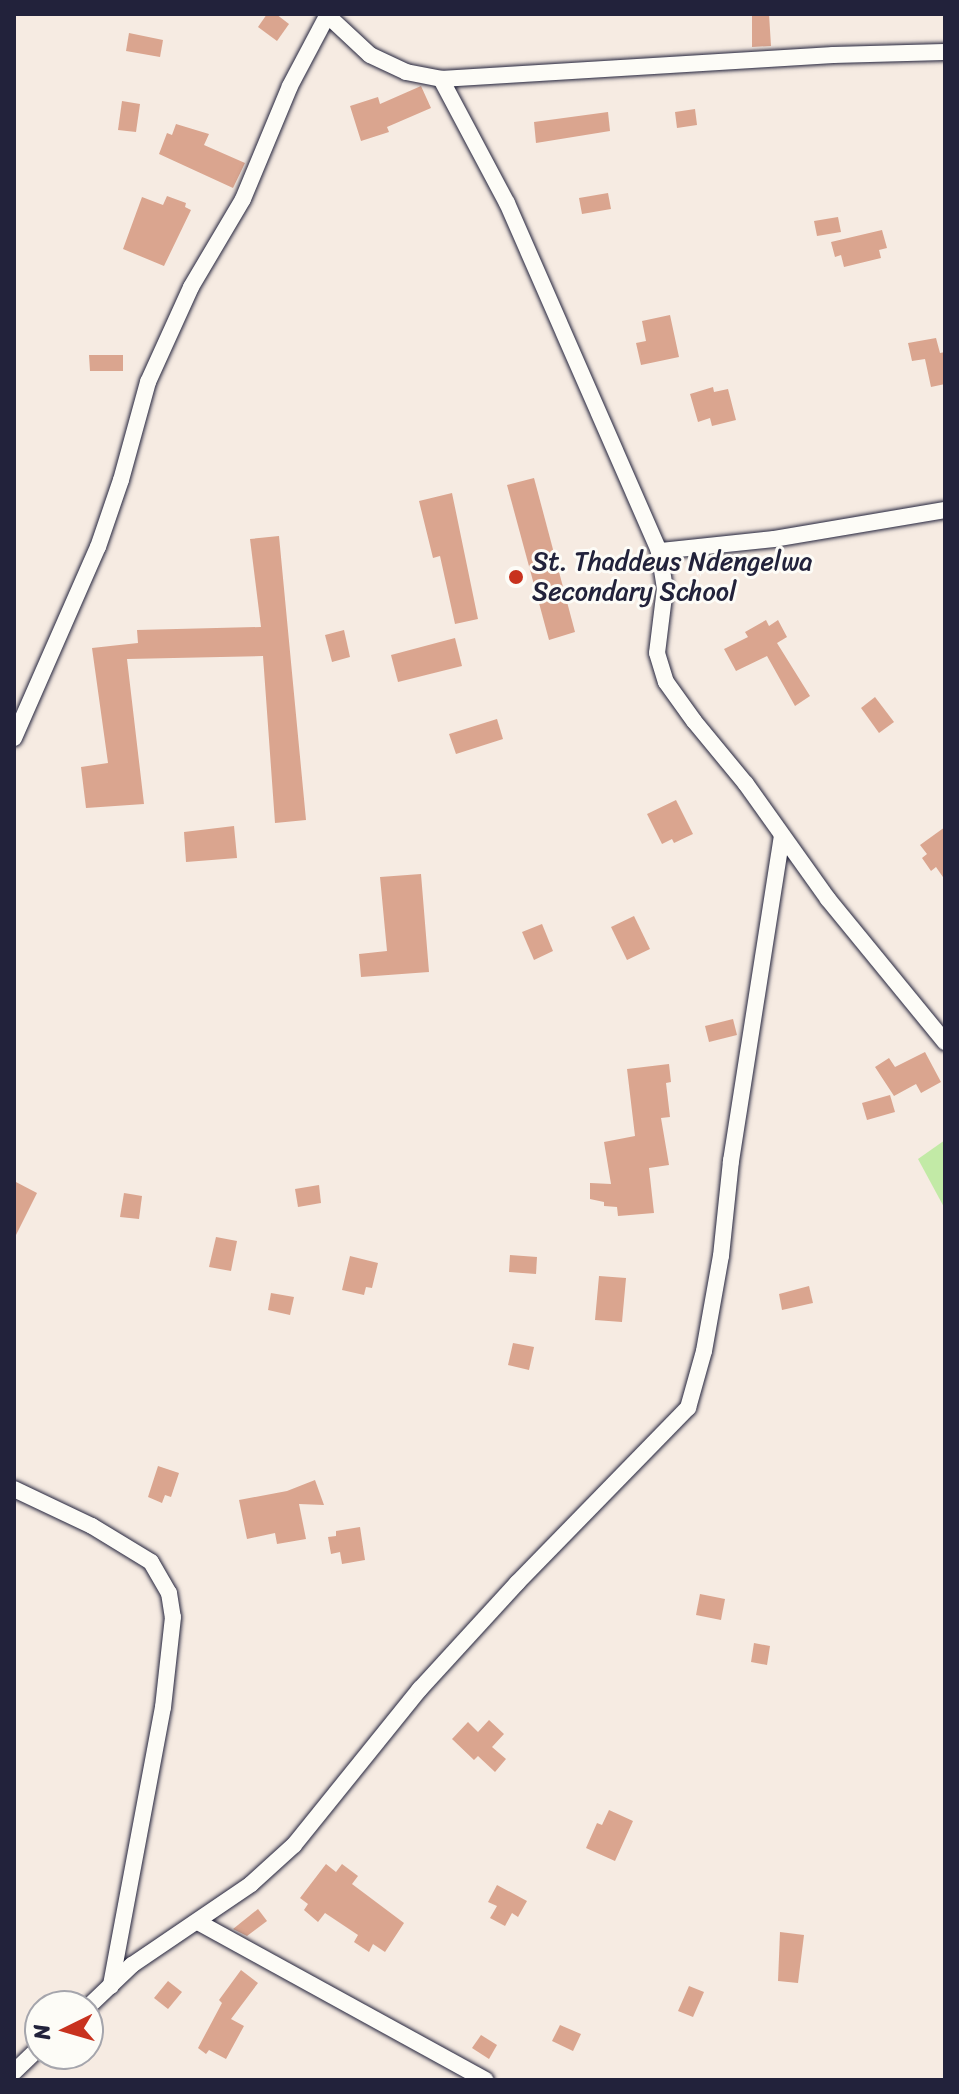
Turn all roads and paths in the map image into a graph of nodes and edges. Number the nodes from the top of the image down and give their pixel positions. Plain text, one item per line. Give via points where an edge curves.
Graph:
1 (326, 15) edge
2 (945, 52) edge
3 (441, 79) junction
4 (945, 510) edge
5 (659, 551) junction
6 (14, 738) edge
7 (782, 837) junction
8 (945, 1042) edge
9 (14, 1489) edge
10 (198, 1922) junction
11 (111, 1986) junction
12 (104, 1992) edge
13 (485, 2080) edge

1 - 3 street via 370,55 406,72
1 - 6 street via 243,199 191,287 148,382 98,547
2 - 3 street
3 - 5 street via 507,203
4 - 5 street via 802,535
5 - 7 street via 665,588 657,653 666,682
7 - 8 street
7 - 10 street via 721,1256 688,1408 420,1689 294,1845
9 - 11 street via 92,1526 151,1562 169,1593 173,1617 163,1707
10 - 11 street via 132,1965
10 - 13 street
11 - 12 street

